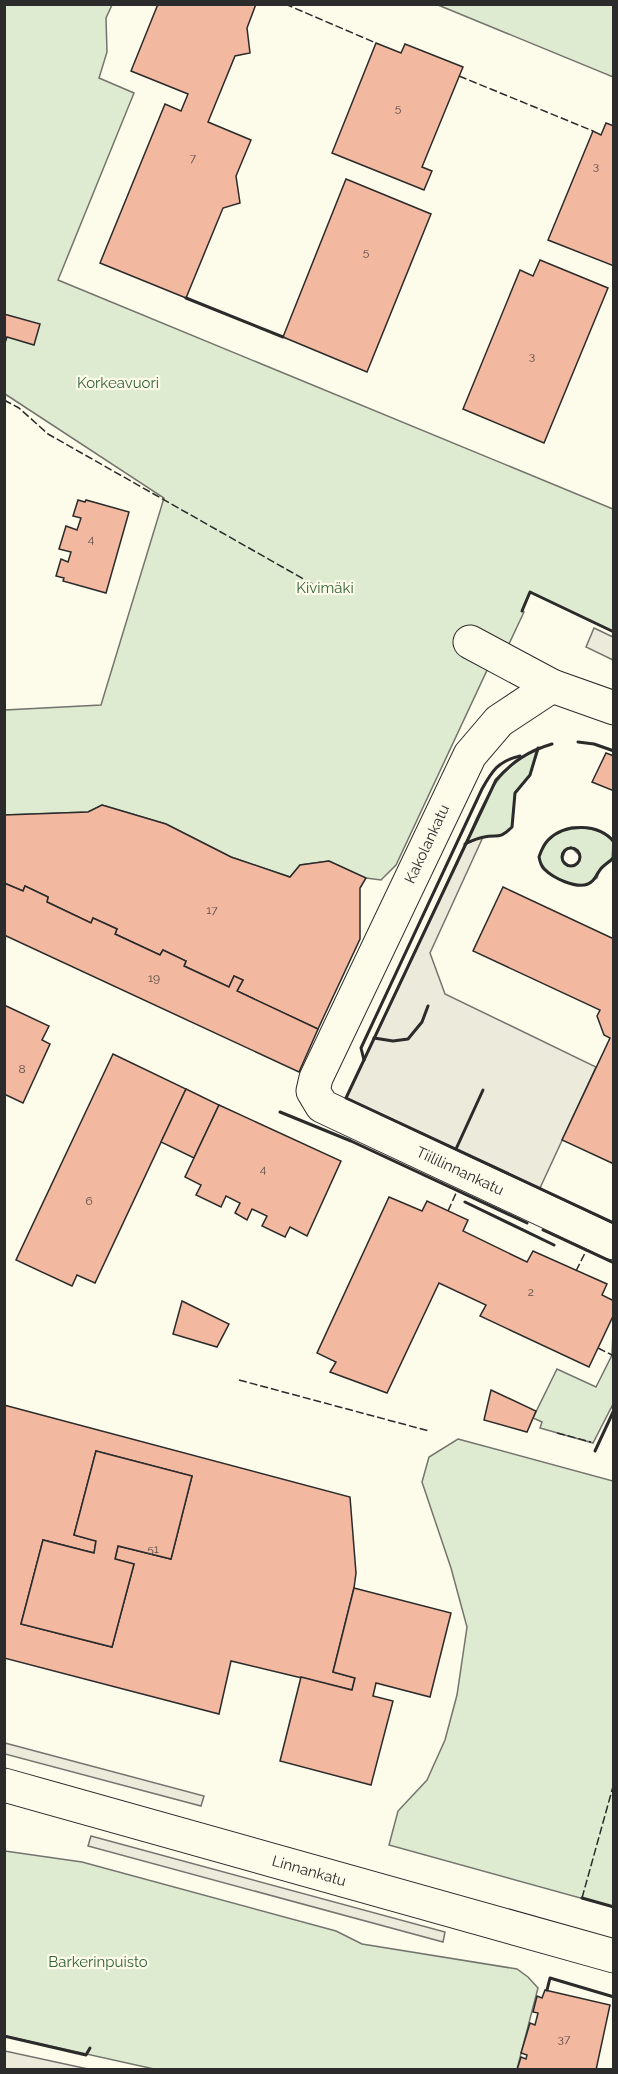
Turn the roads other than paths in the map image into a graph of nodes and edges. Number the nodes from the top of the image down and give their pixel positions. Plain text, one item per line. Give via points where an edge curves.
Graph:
1 (470, 642) dead end
2 (552, 686) junction
3 (614, 708) edge
4 (313, 1091) joint
5 (614, 1243) edge
6 (4, 1785) edge
7 (614, 1956) edge

1 - 2 street
2 - 3 street
2 - 4 street, Kakolankatu via 499,721 470,754
4 - 5 street, Tiililinnankatu via 322,1106
6 - 7 street, Linnankatu

